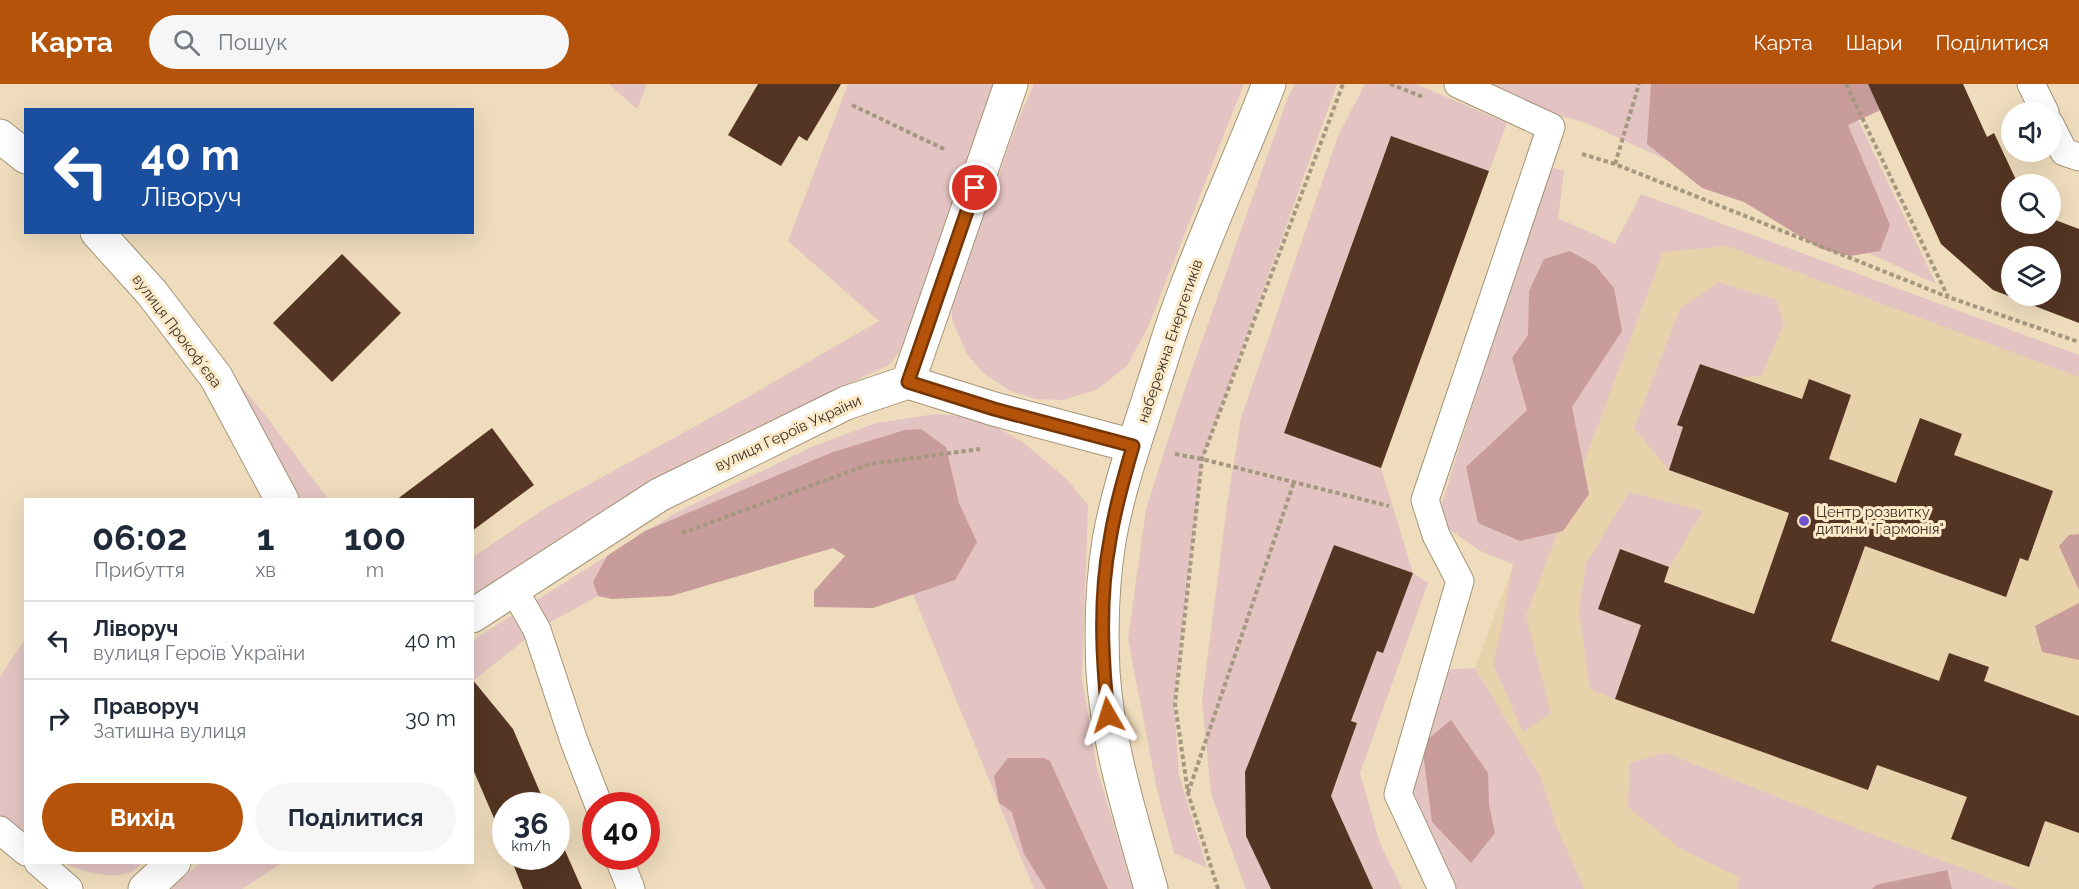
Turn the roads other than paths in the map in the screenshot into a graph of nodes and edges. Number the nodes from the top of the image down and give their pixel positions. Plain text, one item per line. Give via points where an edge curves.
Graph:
1 (1011, 84) edge
2 (1269, 84) edge
3 (1458, 84) edge
4 (2031, 84) edge
5 (2040, 102) edge
6 (0, 136) edge
7 (2061, 146) edge
8 (24, 155) edge
9 (2079, 157) edge
10 (99, 234) edge
11 (908, 382) junction
12 (1133, 446) junction
13 (281, 498) edge
14 (513, 588) junction
15 (474, 615) edge
16 (594, 792) edge
17 (0, 830) edge
18 (24, 850) edge
19 (40, 864) edge
20 (172, 864) edge
21 (624, 870) edge
22 (69, 889) edge
23 (145, 889) edge
24 (631, 889) edge
25 (1151, 889) edge
26 (1442, 889) edge

1 - 11 street
2 - 12 street, набережна Енергетиків via 1179,307
3 - 26 lane via 1551,127 1425,500 1436,535 1460,581 1398,794
4 - 5 lane
6 - 8 street
7 - 9 lane via 2064,152
10 - 13 street, вулиця Прокофʼєва via 152,293 216,377
11 - 12 street
11 - 14 street, вулиця Героїв України via 846,403 659,495
12 - 25 street, набережна Енергетиків via 1109,542 1103,663 1118,765
14 - 15 street, вулиця Героїв України
14 - 16 lane via 537,630
17 - 18 lane
19 - 22 lane
20 - 23 street
21 - 24 lane

